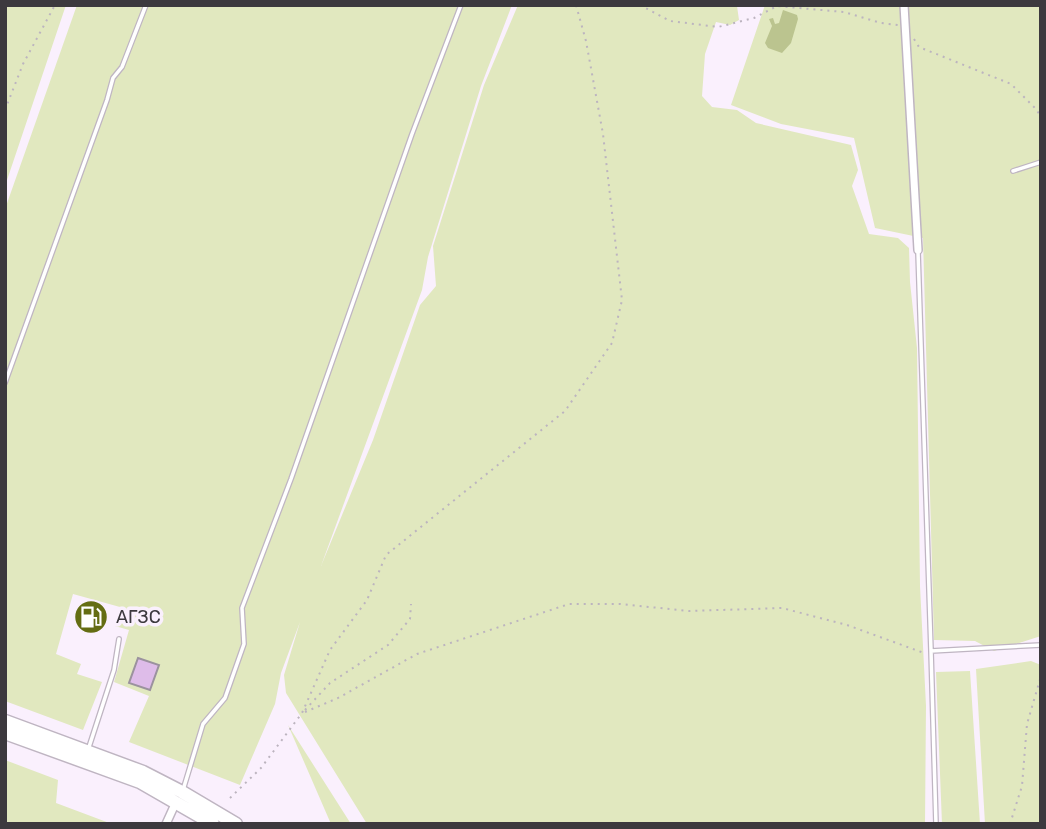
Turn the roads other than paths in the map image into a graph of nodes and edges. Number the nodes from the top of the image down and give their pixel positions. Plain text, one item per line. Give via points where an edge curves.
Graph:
1 (146, 5) edge
2 (461, 5) edge
3 (904, 5) edge
4 (1041, 162) edge
5 (1013, 171) dead end
6 (918, 250) joint
7 (5, 383) edge
8 (119, 639) dead end
9 (1041, 645) edge
10 (931, 654) junction
11 (5, 721) edge
12 (5, 733) edge
13 (87, 752) junction
14 (179, 797) junction
15 (166, 824) edge
16 (213, 824) edge
17 (236, 824) edge
18 (936, 824) edge

1 - 7 lane via 113,78
2 - 14 lane via 242,608 244,644 225,698 203,724
3 - 6 street
4 - 5 lane
6 - 10 lane
8 - 13 lane via 114,670
9 - 10 lane
10 - 18 lane
11 - 13 main road
12 - 14 main road
13 - 14 main road via 143,772
14 - 15 street
14 - 16 main road
14 - 17 main road

